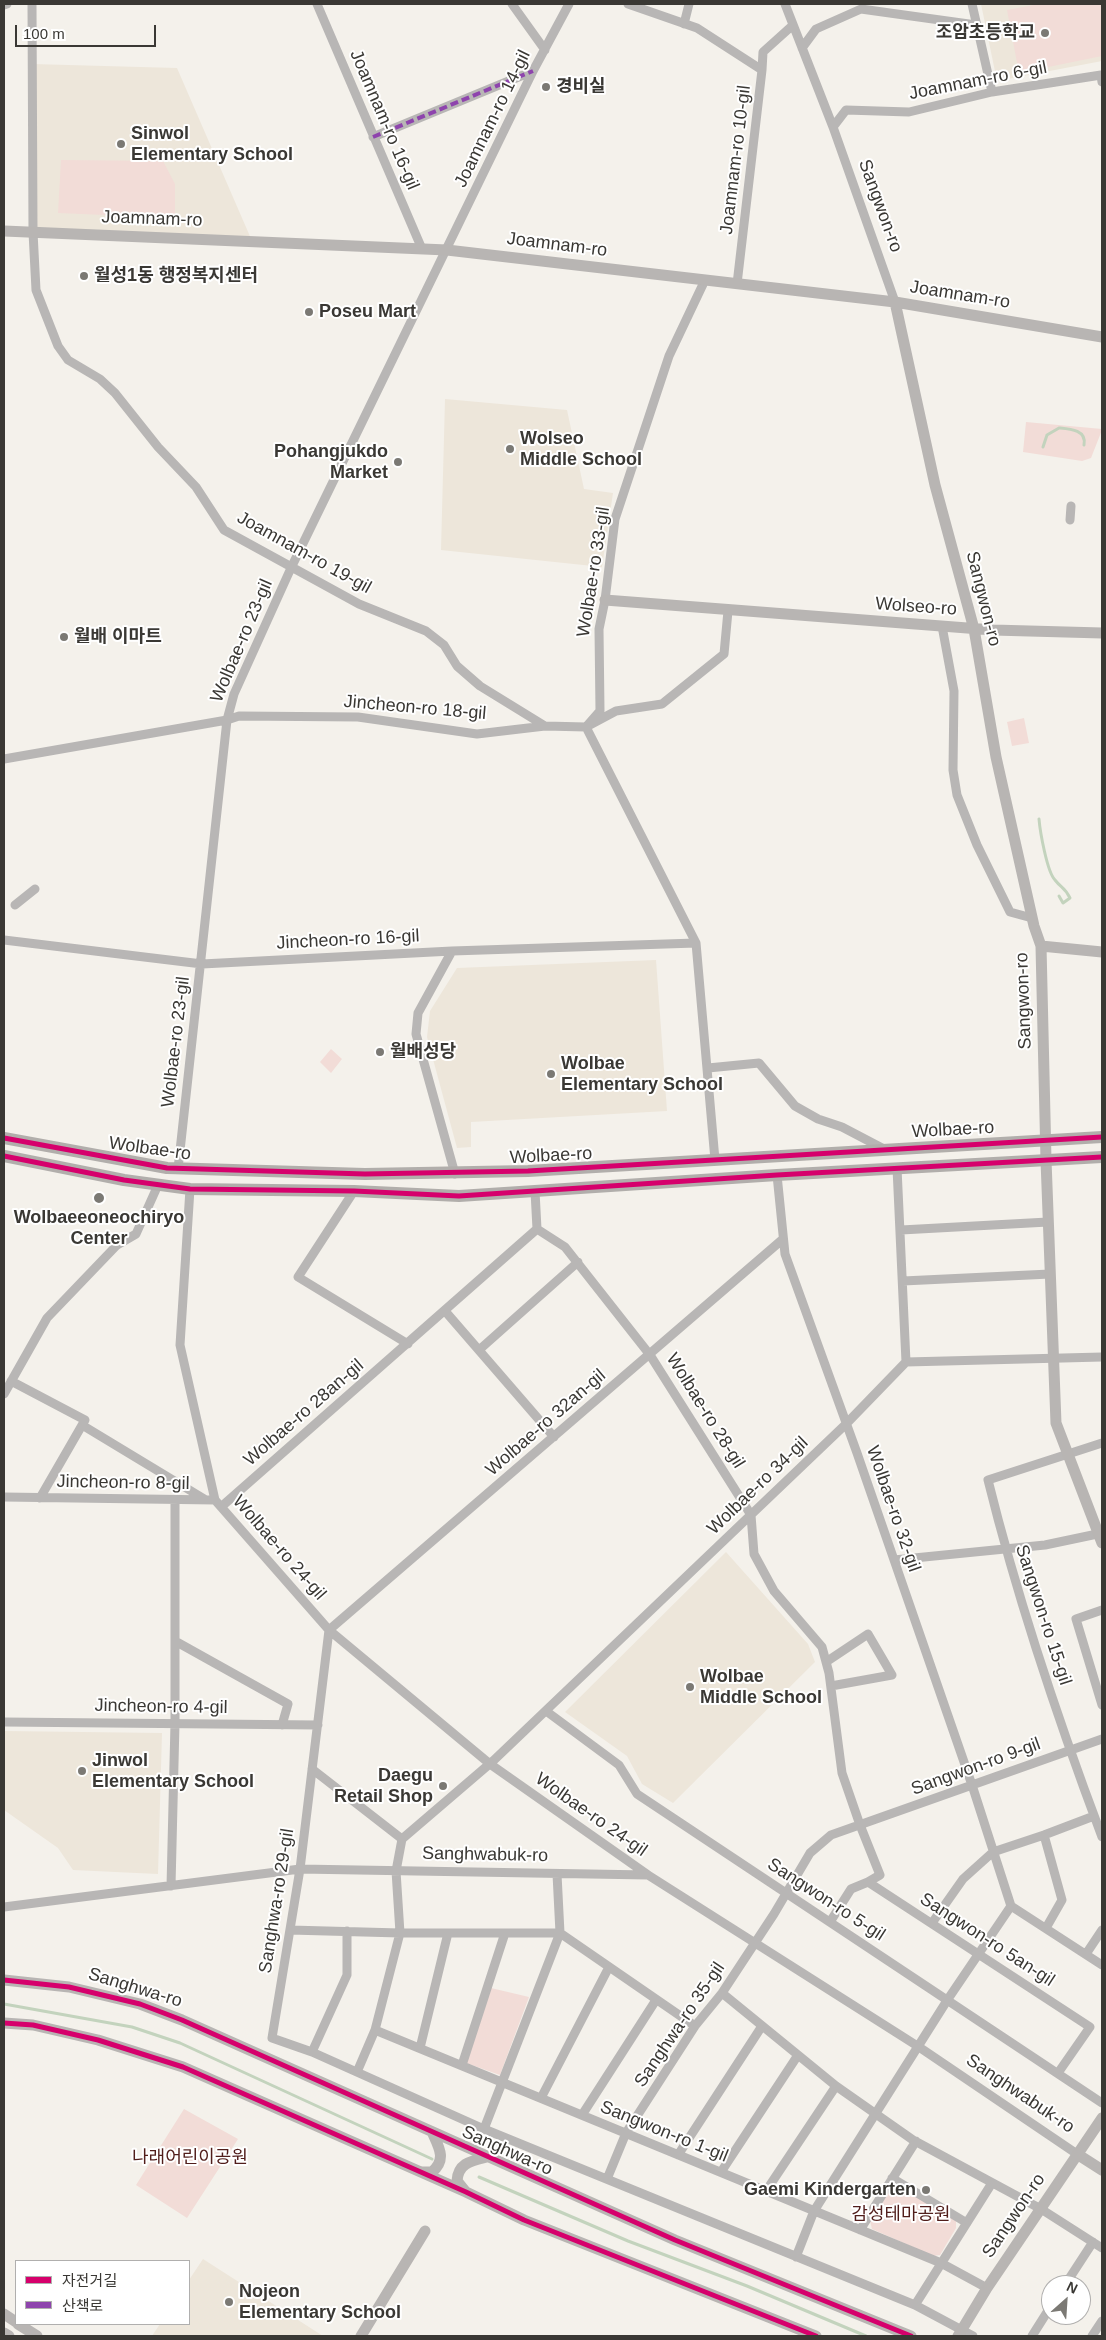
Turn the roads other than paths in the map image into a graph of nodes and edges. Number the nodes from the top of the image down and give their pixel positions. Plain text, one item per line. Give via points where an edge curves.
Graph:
1 (32, 4) edge
2 (317, 4) edge
3 (512, 4) edge
4 (569, 4) edge
5 (628, 4) edge
6 (689, 4) edge
7 (785, 4) edge
8 (972, 4) edge
9 (684, 24) junction
10 (793, 25) junction
11 (976, 25) junction
12 (802, 48) junction
13 (545, 50) junction
14 (762, 70) junction
15 (533, 71) junction
16 (1102, 82) edge
17 (992, 92) junction
18 (833, 127) junction
19 (373, 137) junction
20 (4, 231) edge
21 (33, 232) junction
22 (422, 249) junction
23 (447, 250) junction
24 (705, 280) junction
25 (737, 284) junction
26 (895, 302) junction
27 (1102, 337) edge
28 (1072, 506) dead end
29 (1070, 520) dead end
30 (291, 568) junction
31 (605, 600) junction
32 (728, 611) junction
33 (942, 626) junction
34 (974, 629) junction
35 (1102, 633) edge
36 (227, 720) junction
37 (545, 726) junction
38 (586, 727) junction
39 (4, 759) edge
40 (35, 889) dead end
41 (15, 905) dead end
42 (1032, 918) junction
43 (4, 940) edge
44 (696, 943) junction
45 (1041, 946) junction
46 (452, 951) junction
47 (1102, 952) edge
48 (202, 964) junction
49 (708, 1068) junction
50 (1102, 1137) edge
51 (4, 1138) edge
52 (1046, 1142) junction
53 (888, 1151) junction
54 (4, 1156) edge
55 (1102, 1158) edge
56 (715, 1160) junction
57 (1046, 1160) junction
58 (897, 1168) junction
59 (178, 1169) junction
60 (455, 1174) junction
61 (777, 1175) junction
62 (158, 1185) junction
63 (190, 1189) junction
64 (354, 1191) junction
65 (535, 1191) junction
66 (1048, 1222) junction
67 (537, 1229) junction
68 (901, 1230) junction
69 (783, 1239) junction
70 (578, 1262) junction
71 (1050, 1274) junction
72 (903, 1281) junction
73 (445, 1311) junction
74 (408, 1344) junction
75 (479, 1350) junction
76 (650, 1355) junction
77 (1102, 1358) edge
78 (1054, 1360) junction
79 (906, 1362) junction
80 (11, 1382) junction
81 (4, 1394) edge
82 (84, 1422) junction
83 (846, 1424) junction
84 (554, 1437) junction
85 (1102, 1442) edge
86 (1068, 1454) junction
87 (4, 1497) edge
88 (40, 1498) junction
89 (175, 1500) junction
90 (214, 1503) junction
91 (751, 1515) junction
92 (1101, 1537) edge
93 (1005, 1549) junction
94 (894, 1560) junction
95 (1102, 1610) edge
96 (329, 1630) junction
97 (175, 1641) junction
98 (826, 1662) junction
99 (831, 1686) junction
100 (1102, 1705) edge
101 (546, 1711) junction
102 (4, 1722) edge
103 (175, 1723) junction
104 (282, 1725) junction
105 (318, 1725) junction
106 (1102, 1739) edge
107 (1070, 1750) junction
108 (490, 1764) junction
109 (312, 1769) junction
110 (972, 1785) junction
111 (1094, 1816) junction
112 (860, 1825) junction
113 (1044, 1835) junction
114 (1102, 1837) edge
115 (402, 1839) junction
116 (993, 1852) junction
117 (300, 1869) junction
118 (396, 1871) junction
119 (557, 1874) junction
120 (648, 1875) junction
121 (868, 1882) junction
122 (171, 1886) junction
123 (786, 1894) junction
124 (1011, 1906) junction
125 (4, 1908) edge
126 (830, 1922) junction
127 (932, 1922) junction
128 (1046, 1928) junction
129 (290, 1930) junction
130 (1102, 1930) edge
131 (347, 1931) junction
132 (400, 1933) junction
133 (448, 1933) junction
134 (505, 1933) junction
135 (560, 1933) junction
136 (754, 1942) junction
137 (979, 1953) junction
138 (1086, 1954) junction
139 (1102, 1965) edge
140 (609, 1967) junction
141 (4, 1980) edge
142 (722, 1993) junction
143 (948, 1999) junction
144 (656, 2000) junction
145 (4, 2023) edge
146 (696, 2026) junction
147 (762, 2026) junction
148 (375, 2030) junction
149 (919, 2047) junction
150 (420, 2048) junction
151 (312, 2052) junction
152 (798, 2055) junction
153 (462, 2065) junction
154 (357, 2072) junction
155 (1058, 2073) junction
156 (502, 2082) junction
157 (836, 2086) junction
158 (541, 2098) junction
159 (1102, 2103) edge
160 (876, 2113) junction
161 (582, 2115) junction
162 (1102, 2118) edge
163 (484, 2129) junction
164 (626, 2133) junction
165 (433, 2134) junction
166 (916, 2141) junction
167 (1077, 2154) junction
168 (678, 2155) junction
169 (487, 2157) junction
170 (1102, 2170) edge
171 (420, 2172) junction
172 (721, 2172) junction
173 (892, 2178) junction
174 (607, 2179) junction
175 (992, 2183) junction
176 (766, 2191) junction
177 (466, 2192) junction
178 (1041, 2209) junction
179 (814, 2211) junction
180 (967, 2223) junction
181 (860, 2230) junction
182 (424, 2231) dead end
183 (1092, 2242) junction
184 (1102, 2248) edge
185 (796, 2257) junction
186 (941, 2264) junction
187 (1071, 2275) edge
188 (986, 2288) junction
189 (915, 2305) junction
190 (4, 2314) edge
191 (1102, 2321) edge
192 (15, 2322) edge
193 (1041, 2322) edge
194 (20, 2325) edge
195 (4, 2333) edge
196 (960, 2333) edge
197 (908, 2335) edge
198 (9, 2336) edge
199 (37, 2336) edge
200 (361, 2336) edge
201 (816, 2336) edge
202 (973, 2336) edge
203 (1032, 2336) edge
204 (1092, 2336) edge

1 - 21 street, Joamnam-ro 19-gil
2 - 19 street, Joamnam-ro 16-gil
3 - 13 street
4 - 13 street, Joamnam-ro 14-gil
5 - 9 street, Joamnam-ro 10-gil
6 - 9 street
7 - 10 street, Sangwon-ro
8 - 11 street
9 - 14 street, Joamnam-ro 10-gil via 697,28
10 - 12 street, Sangwon-ro
10 - 14 street via 763,52
11 - 12 street via 862,9 816,29
11 - 17 street
12 - 18 street, Sangwon-ro
13 - 15 street, Joamnam-ro 14-gil
14 - 25 street, Joamnam-ro 10-gil
15 - 19 street
15 - 23 street, Joamnam-ro 14-gil
16 - 17 street, Joamnam-ro 6-gil via 1101,75
17 - 18 street, Joamnam-ro 6-gil via 909,112 846,110
18 - 26 street, Sangwon-ro
19 - 22 street, Joamnam-ro 16-gil
20 - 21 main road, Joamnam-ro
21 - 22 main road, Joamnam-ro
21 - 30 street, Joamnam-ro 19-gil via 36,290 58,346 68,360 115,392 158,447 196,487 224,530
22 - 23 main road, Joamnam-ro
23 - 24 main road, Joamnam-ro
23 - 30 street, Wolbae-ro 23-gil
24 - 25 main road, Joamnam-ro
24 - 31 street, Wolbae-ro 33-gil via 669,356 615,519
25 - 26 main road, Joamnam-ro
26 - 27 main road, Joamnam-ro
26 - 34 main road, Sangwon-ro via 935,485
28 - 29 street
30 - 36 street, Wolbae-ro 23-gil via 234,694
30 - 37 street, Joamnam-ro 19-gil via 359,604 426,631 444,645 457,666 480,686
31 - 32 main road, Wolseo-ro
31 - 38 street, Wolbae-ro 33-gil via 599,629 600,711
32 - 33 main road, Wolseo-ro
32 - 38 street via 724,654 662,704 616,711
33 - 34 main road, Wolseo-ro
33 - 42 street via 954,691 953,770 957,795 1010,912
34 - 35 main road, Wolseo-ro
34 - 42 main road, Sangwon-ro via 996,757
36 - 37 street, Jincheon-ro 18-gil via 239,716 358,717 477,734
36 - 39 street, Jincheon-ro 18-gil
36 - 48 street, Wolbae-ro 23-gil
37 - 38 street, Jincheon-ro 18-gil
38 - 44 street
40 - 41 street
42 - 45 main road, Sangwon-ro
43 - 48 street, Jincheon-ro 16-gil
44 - 46 street, Jincheon-ro 16-gil
44 - 49 street
45 - 47 main road
45 - 52 main road, Sangwon-ro
46 - 48 street, Jincheon-ro 16-gil
46 - 60 street via 418,1013 416,1034
48 - 59 street, Wolbae-ro 23-gil
49 - 53 street via 759,1063 795,1106
49 - 56 street
50 - 52 main road, Wolbae-ro
51 - 59 main road, Wolbae-ro
52 - 53 main road, Wolbae-ro
52 - 57 main road, Sangwon-ro
53 - 56 main road, Wolbae-ro
54 - 62 main road, Wolbae-ro
55 - 57 main road, Wolbae-ro
56 - 60 main road, Wolbae-ro
57 - 58 main road, Wolbae-ro
57 - 66 main road, Sangwon-ro
58 - 61 main road, Wolbae-ro
58 - 68 street
59 - 60 main road, Wolbae-ro
61 - 65 main road, Wolbae-ro
61 - 69 street, Wolbae-ro 32-gil
62 - 63 main road, Wolbae-ro
62 - 80 street via 136,1234 117,1245 47,1318
63 - 64 main road, Wolbae-ro
63 - 90 street, Wolbae-ro 24-gil via 180,1345
64 - 65 main road, Wolbae-ro via 459,1196
64 - 74 street via 298,1277
65 - 67 street
66 - 68 street
66 - 71 main road, Sangwon-ro
67 - 70 street, Wolbae-ro 28-gil via 564,1246
67 - 73 street, Wolbae-ro 28an-gil
68 - 72 street
69 - 76 street, Wolbae-ro 32an-gil
69 - 83 street, Wolbae-ro 32-gil via 784,1254
70 - 75 street
70 - 76 street, Wolbae-ro 28-gil
71 - 72 street
71 - 78 main road, Sangwon-ro
72 - 79 street
73 - 74 street, Wolbae-ro 28an-gil
73 - 75 street
74 - 90 street, Wolbae-ro 28an-gil
75 - 84 street
76 - 84 street, Wolbae-ro 32an-gil
76 - 91 street, Wolbae-ro 28-gil
77 - 78 street
78 - 79 street
78 - 86 main road, Sangwon-ro via 1056,1424
79 - 83 street, Wolbae-ro 34-gil
80 - 81 street
80 - 82 street
82 - 88 street, Jincheon-ro 8-gil
82 - 90 street, Jincheon-ro 8-gil
83 - 91 street, Wolbae-ro 34-gil
83 - 94 street, Wolbae-ro 32-gil
84 - 96 street, Wolbae-ro 32an-gil
85 - 86 street
86 - 92 main road, Sangwon-ro
86 - 93 street, Sangwon-ro 15-gil via 988,1480
87 - 88 street, Jincheon-ro 8-gil
88 - 89 street, Jincheon-ro 8-gil
89 - 90 street, Jincheon-ro 8-gil
89 - 97 street
90 - 96 street, Wolbae-ro 24-gil
91 - 98 street, Wolbae-ro 28-gil via 754,1554 758,1562 774,1591 822,1648
91 - 101 street, Wolbae-ro 34-gil
92 - 93 street
93 - 94 street
93 - 107 street, Sangwon-ro 15-gil
94 - 110 street, Wolbae-ro 32-gil
95 - 100 street via 1076,1619
96 - 105 street, Sanghwa-ro 29-gil
96 - 108 street, Wolbae-ro 24-gil
97 - 103 street
97 - 104 street via 288,1704
98 - 99 street, Wolbae-ro 28-gil
98 - 99 street via 868,1634 892,1675
99 - 112 street, Wolbae-ro 28-gil via 842,1773
101 - 108 street, Wolbae-ro 34-gil
101 - 123 street, Sangwon-ro 5-gil via 619,1765 637,1794
102 - 103 street, Jincheon-ro 4-gil
103 - 104 street, Jincheon-ro 4-gil
103 - 122 street
104 - 105 street, Jincheon-ro 4-gil
105 - 109 street, Sanghwa-ro 29-gil
106 - 107 street, Sangwon-ro 9-gil
107 - 110 street, Sangwon-ro 9-gil
107 - 111 street, Sangwon-ro 15-gil
108 - 115 street
108 - 120 street, Wolbae-ro 24-gil
109 - 115 street
109 - 117 street, Sanghwa-ro 29-gil
110 - 112 street, Sangwon-ro 9-gil
110 - 116 street, Wolbae-ro 32-gil
111 - 113 street
111 - 114 street, Sangwon-ro 15-gil
112 - 121 street via 880,1875
112 - 123 street, Sangwon-ro 9-gil via 831,1835 810,1853
113 - 116 street
113 - 128 street via 1062,1900
115 - 118 street
116 - 124 street, Wolbae-ro 32-gil
116 - 127 street via 963,1879
117 - 118 street, Sanghwabuk-ro
117 - 122 street, Sanghwabuk-ro
117 - 129 street, Sanghwa-ro 29-gil
118 - 119 street, Sanghwabuk-ro
118 - 132 street
119 - 120 street, Sanghwabuk-ro
119 - 135 street
120 - 136 street, Sanghwabuk-ro
121 - 126 street via 851,1889
121 - 127 street, Sangwon-ro 5an-gil
122 - 125 street, Sanghwabuk-ro
123 - 126 street, Sangwon-ro 5-gil
123 - 136 street, Sangwon-ro 9-gil
124 - 128 street
124 - 137 street
126 - 143 street, Sangwon-ro 5-gil
127 - 137 street, Sangwon-ro 5an-gil
128 - 138 street
129 - 131 street
129 - 151 street, Sanghwa-ro 29-gil via 272,2038
130 - 138 street
131 - 132 street
131 - 151 street via 347,1975
132 - 133 street
132 - 148 street
133 - 134 street
133 - 150 street
134 - 135 street
134 - 153 street
135 - 140 street
135 - 156 street
136 - 142 street, Sanghwa-ro 35-gil
136 - 149 street, Sanghwabuk-ro
137 - 143 street
137 - 155 street, Sangwon-ro 5an-gil via 1090,2027
138 - 139 street
140 - 144 street
140 - 158 street
141 - 165 main road, Sanghwa-ro via 69,1987 140,2004
142 - 146 street, Sanghwa-ro 35-gil
142 - 147 street
143 - 149 street
143 - 155 street, Sangwon-ro 5-gil
144 - 146 street
144 - 161 street
145 - 171 main road via 32,2025 98,2040 183,2067
146 - 164 street, Sanghwa-ro 35-gil
147 - 152 street
147 - 168 street
148 - 150 street, Sangwon-ro 1-gil
148 - 154 street
149 - 160 street
149 - 167 street, Sanghwabuk-ro
150 - 153 street, Sangwon-ro 1-gil
151 - 154 street
152 - 157 street
152 - 172 street
153 - 156 street, Sangwon-ro 1-gil
154 - 163 street
155 - 159 street, Sangwon-ro 5-gil
156 - 158 street, Sangwon-ro 1-gil
156 - 163 street
157 - 160 street
157 - 176 street
158 - 161 street, Sangwon-ro 1-gil
160 - 166 street
160 - 179 street
161 - 164 street, Sangwon-ro 1-gil
162 - 167 main road, Sangwon-ro
163 - 174 street
164 - 168 street, Sangwon-ro 1-gil
164 - 174 street, Sanghwa-ro 35-gil
165 - 169 main road, Sanghwa-ro
165 - 171 main road via 442,2155 441,2163 432,2172
166 - 173 street
166 - 175 street
167 - 170 main road, Sanghwabuk-ro
167 - 178 main road, Sangwon-ro
168 - 172 street, Sangwon-ro 1-gil
169 - 177 main road via 465,2163 459,2169 457,2181
169 - 197 main road, Sanghwa-ro via 675,2240
171 - 177 main road
172 - 176 street, Sangwon-ro 1-gil
173 - 180 street
173 - 181 street
174 - 185 street
175 - 178 street
175 - 180 street
176 - 179 street, Sangwon-ro 1-gil
177 - 201 main road via 524,2220
178 - 183 street
178 - 188 main road, Sangwon-ro
179 - 181 street, Sangwon-ro 1-gil
179 - 185 street
180 - 186 street
181 - 186 street, Sangwon-ro 1-gil
182 - 200 main road
183 - 184 street
183 - 187 street
185 - 189 street
186 - 188 street, Sangwon-ro 1-gil
186 - 189 street
188 - 196 main road, Sangwon-ro
189 - 196 street
190 - 192 main road
191 - 204 street
193 - 203 street
194 - 199 main road
195 - 198 main road
196 - 202 street

